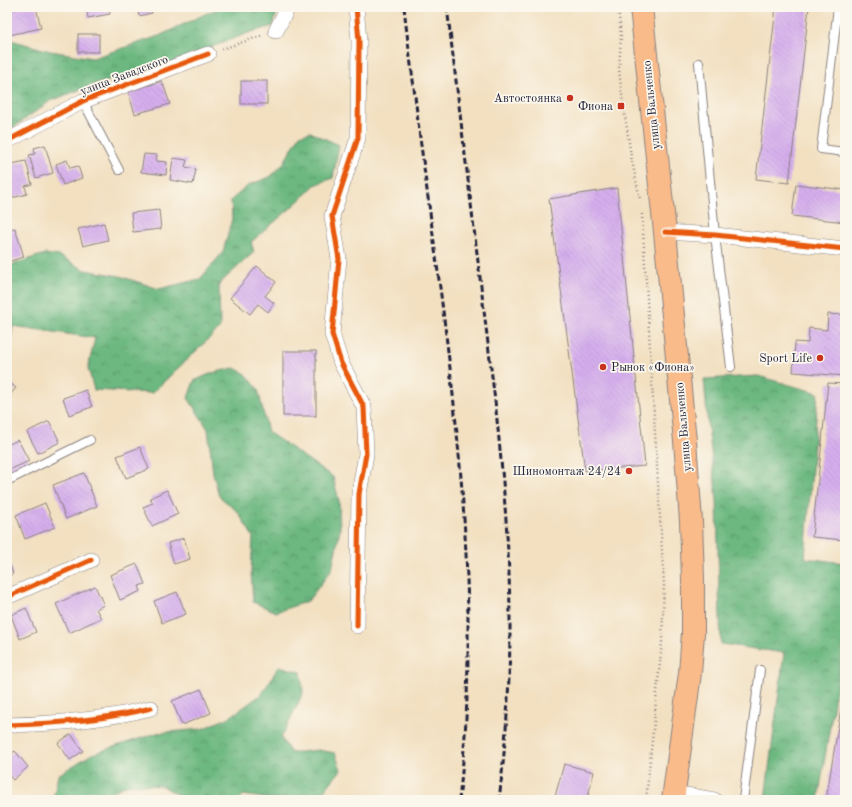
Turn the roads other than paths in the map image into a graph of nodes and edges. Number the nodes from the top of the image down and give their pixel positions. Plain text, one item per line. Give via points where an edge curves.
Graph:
1 (288, 7) edge
2 (356, 7) edge
3 (641, 7) edge
4 (838, 7) edge
5 (276, 31) road end
6 (208, 54) road end
7 (699, 64) dead end
8 (83, 101) junction
9 (7, 141) edge
10 (845, 152) edge
11 (119, 170) dead end
12 (665, 232) junction
13 (715, 235) junction
14 (845, 249) edge
15 (731, 367) dead end
16 (90, 440) dead end
17 (7, 481) edge
18 (91, 560) dead end
19 (7, 597) edge
20 (357, 626) dead end
21 (760, 670) dead end
22 (151, 708) dead end
23 (7, 725) edge
24 (674, 796) edge
25 (714, 800) edge
26 (743, 800) edge

1 - 5 street
2 - 20 street via 359,41 358,138 332,216 339,259 332,334 341,363 364,407 366,454 359,494
3 - 12 main road, улица Вальченко
4 - 10 lane via 821,149
6 - 8 street, улица Завадского
7 - 13 lane
8 - 9 street, улица Завадского
8 - 11 lane
12 - 13 street
12 - 24 main road, улица Вальченко via 685,441 693,579 690,673
13 - 14 street
13 - 15 lane
16 - 17 lane
18 - 19 street
21 - 26 lane
22 - 23 street via 127,714 58,723
24 - 25 street

